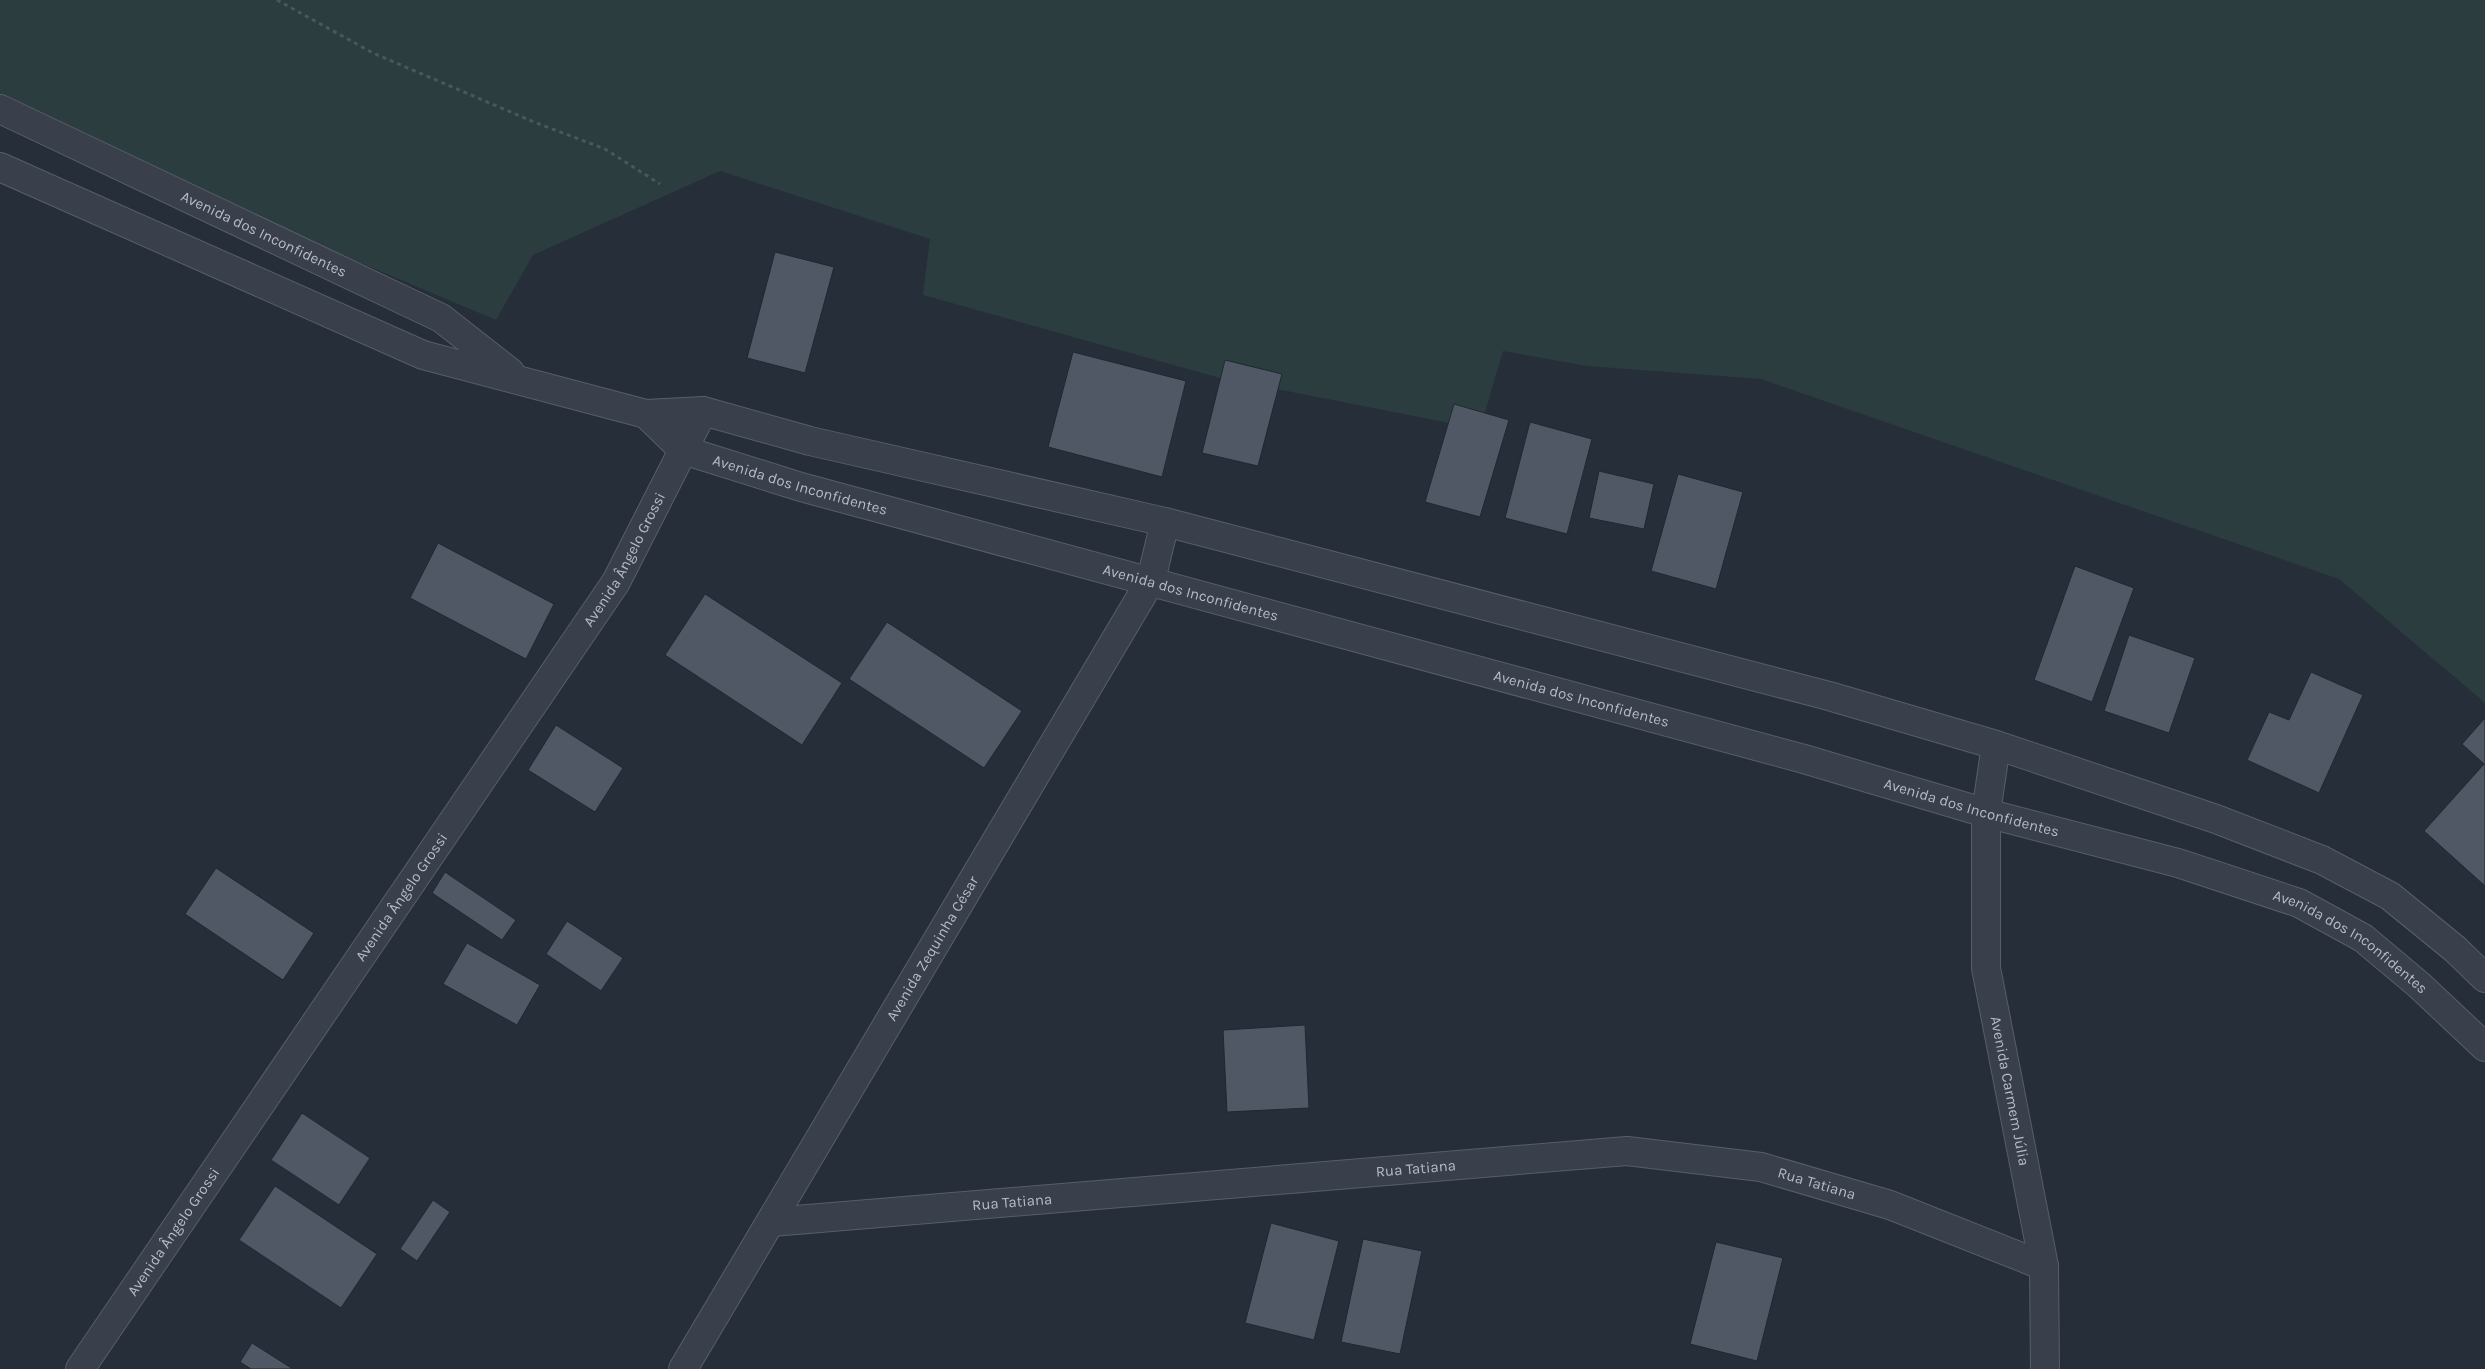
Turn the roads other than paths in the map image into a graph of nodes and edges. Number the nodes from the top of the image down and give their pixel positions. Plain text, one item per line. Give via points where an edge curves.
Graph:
1 (0, 109) edge
2 (0, 167) edge
3 (517, 378) junction
4 (702, 411) junction
5 (646, 414) junction
6 (683, 450) junction
7 (1165, 522) junction
8 (1151, 580) junction
9 (1996, 745) junction
10 (1986, 813) junction
11 (2485, 978) edge
12 (2485, 1047) edge
13 (772, 1222) junction
14 (2044, 1266) junction
15 (80, 1369) edge
16 (684, 1369) edge
17 (2045, 1369) edge

1 - 3 street, Avenida dos Inconfidentes via 442,318
2 - 3 street, Avenida dos Inconfidentes via 423,355
3 - 5 street, Avenida dos Inconfidentes
4 - 5 street, Avenida dos Inconfidentes
4 - 6 street, Avenida Ângelo Grossi
4 - 7 street, Avenida dos Inconfidentes via 810,440
5 - 6 street, Avenida dos Inconfidentes
6 - 8 street, Avenida dos Inconfidentes via 800,486
6 - 15 street, Avenida Ângelo Grossi via 616,582
7 - 8 street, Avenida Zequinha César
7 - 9 street, Avenida dos Inconfidentes via 1829,696
8 - 10 street, Avenida dos Inconfidentes via 1804,759
8 - 13 street, Avenida Zequinha César
9 - 10 street, Avenida Carmem Júlia
9 - 11 street, Avenida dos Inconfidentes via 2216,819 2322,860 2390,896
10 - 12 street, Avenida dos Inconfidentes via 2178,863 2299,903 2363,938
10 - 14 street, Avenida Carmem Júlia via 1986,968
13 - 14 street, Rua Tatiana via 1627,1151 1761,1167 1890,1205
13 - 16 street, Avenida Zequinha César
14 - 17 street, Avenida Carmem Júlia

